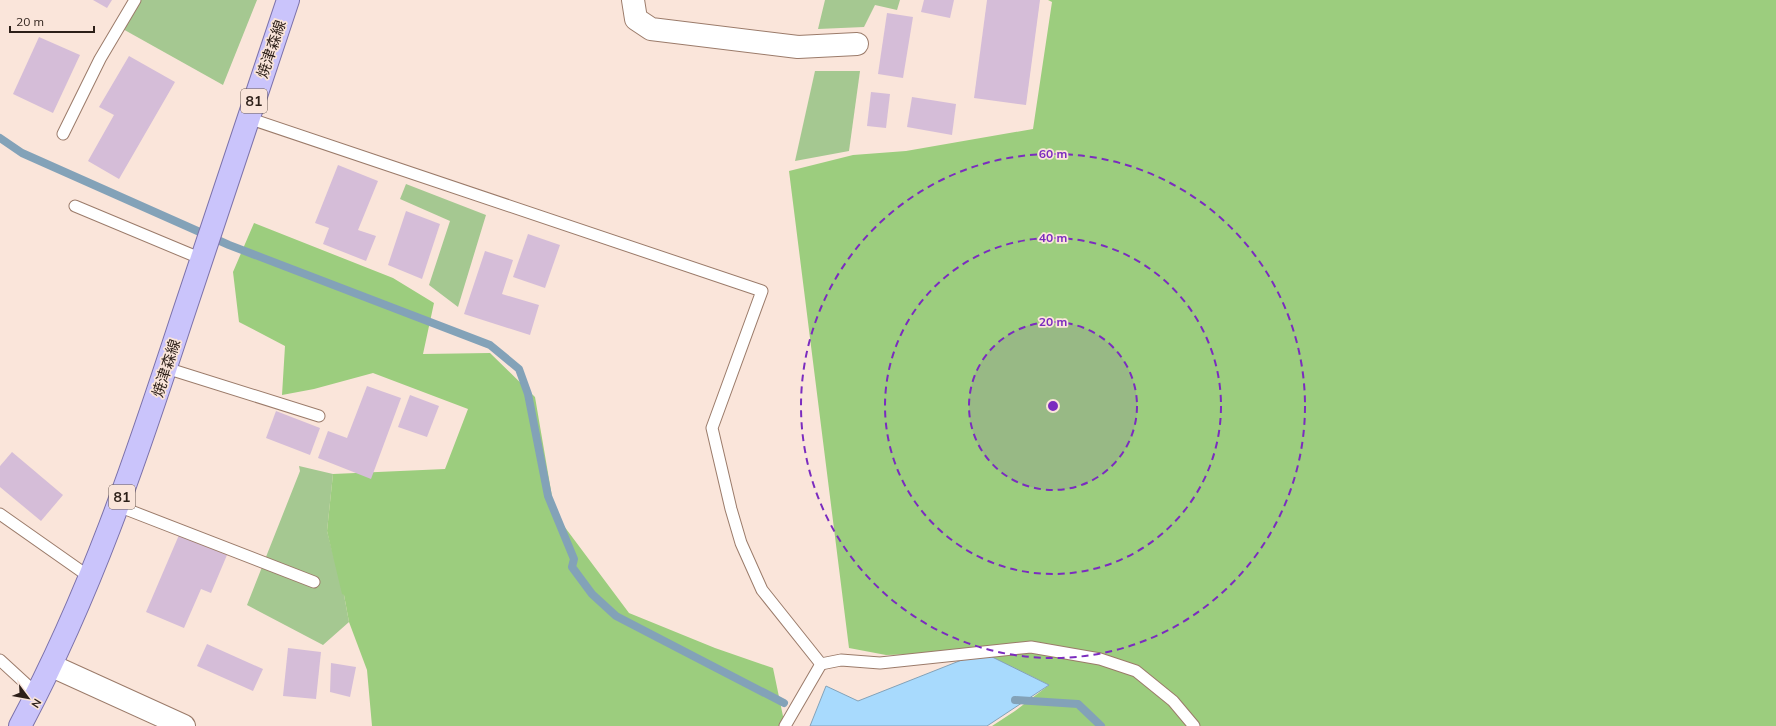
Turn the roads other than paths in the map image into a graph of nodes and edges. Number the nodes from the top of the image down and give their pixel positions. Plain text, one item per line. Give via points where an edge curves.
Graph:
1 (135, 0) edge
2 (288, 0) edge
3 (633, 0) edge
4 (857, 44) dead end
5 (248, 118) junction
6 (62, 134) dead end
7 (75, 206) dead end
8 (202, 259) junction
9 (166, 368) junction
10 (318, 416) dead end
11 (118, 506) junction
12 (0, 514) edge
13 (91, 578) junction
14 (314, 582) dead end
15 (0, 660) edge
16 (821, 664) junction
17 (52, 666) junction
18 (37, 694) junction
19 (20, 726) edge
20 (184, 726) edge
21 (785, 726) edge
22 (1194, 726) edge

1 - 6 lane via 100,59
2 - 5 main road, 焼津森線 / 81
3 - 4 street via 636,19 651,29 798,47
5 - 8 main road, 焼津森線 / 81
5 - 16 lane via 762,291 712,428 739,536 762,590
7 - 8 lane
8 - 9 main road, 焼津森線 / 81
9 - 10 lane
9 - 11 main road, 焼津森線 / 81
11 - 13 main road, 焼津森線 / 81
11 - 14 lane
12 - 13 lane
13 - 17 main road, 焼津森線 / 81
15 - 18 lane
16 - 21 lane
16 - 22 lane via 842,660 880,663 1031,647 1100,658 1136,671 1173,701
17 - 18 main road, 焼津森線 / 81
17 - 20 street
18 - 19 main road, 焼津森線 / 81

